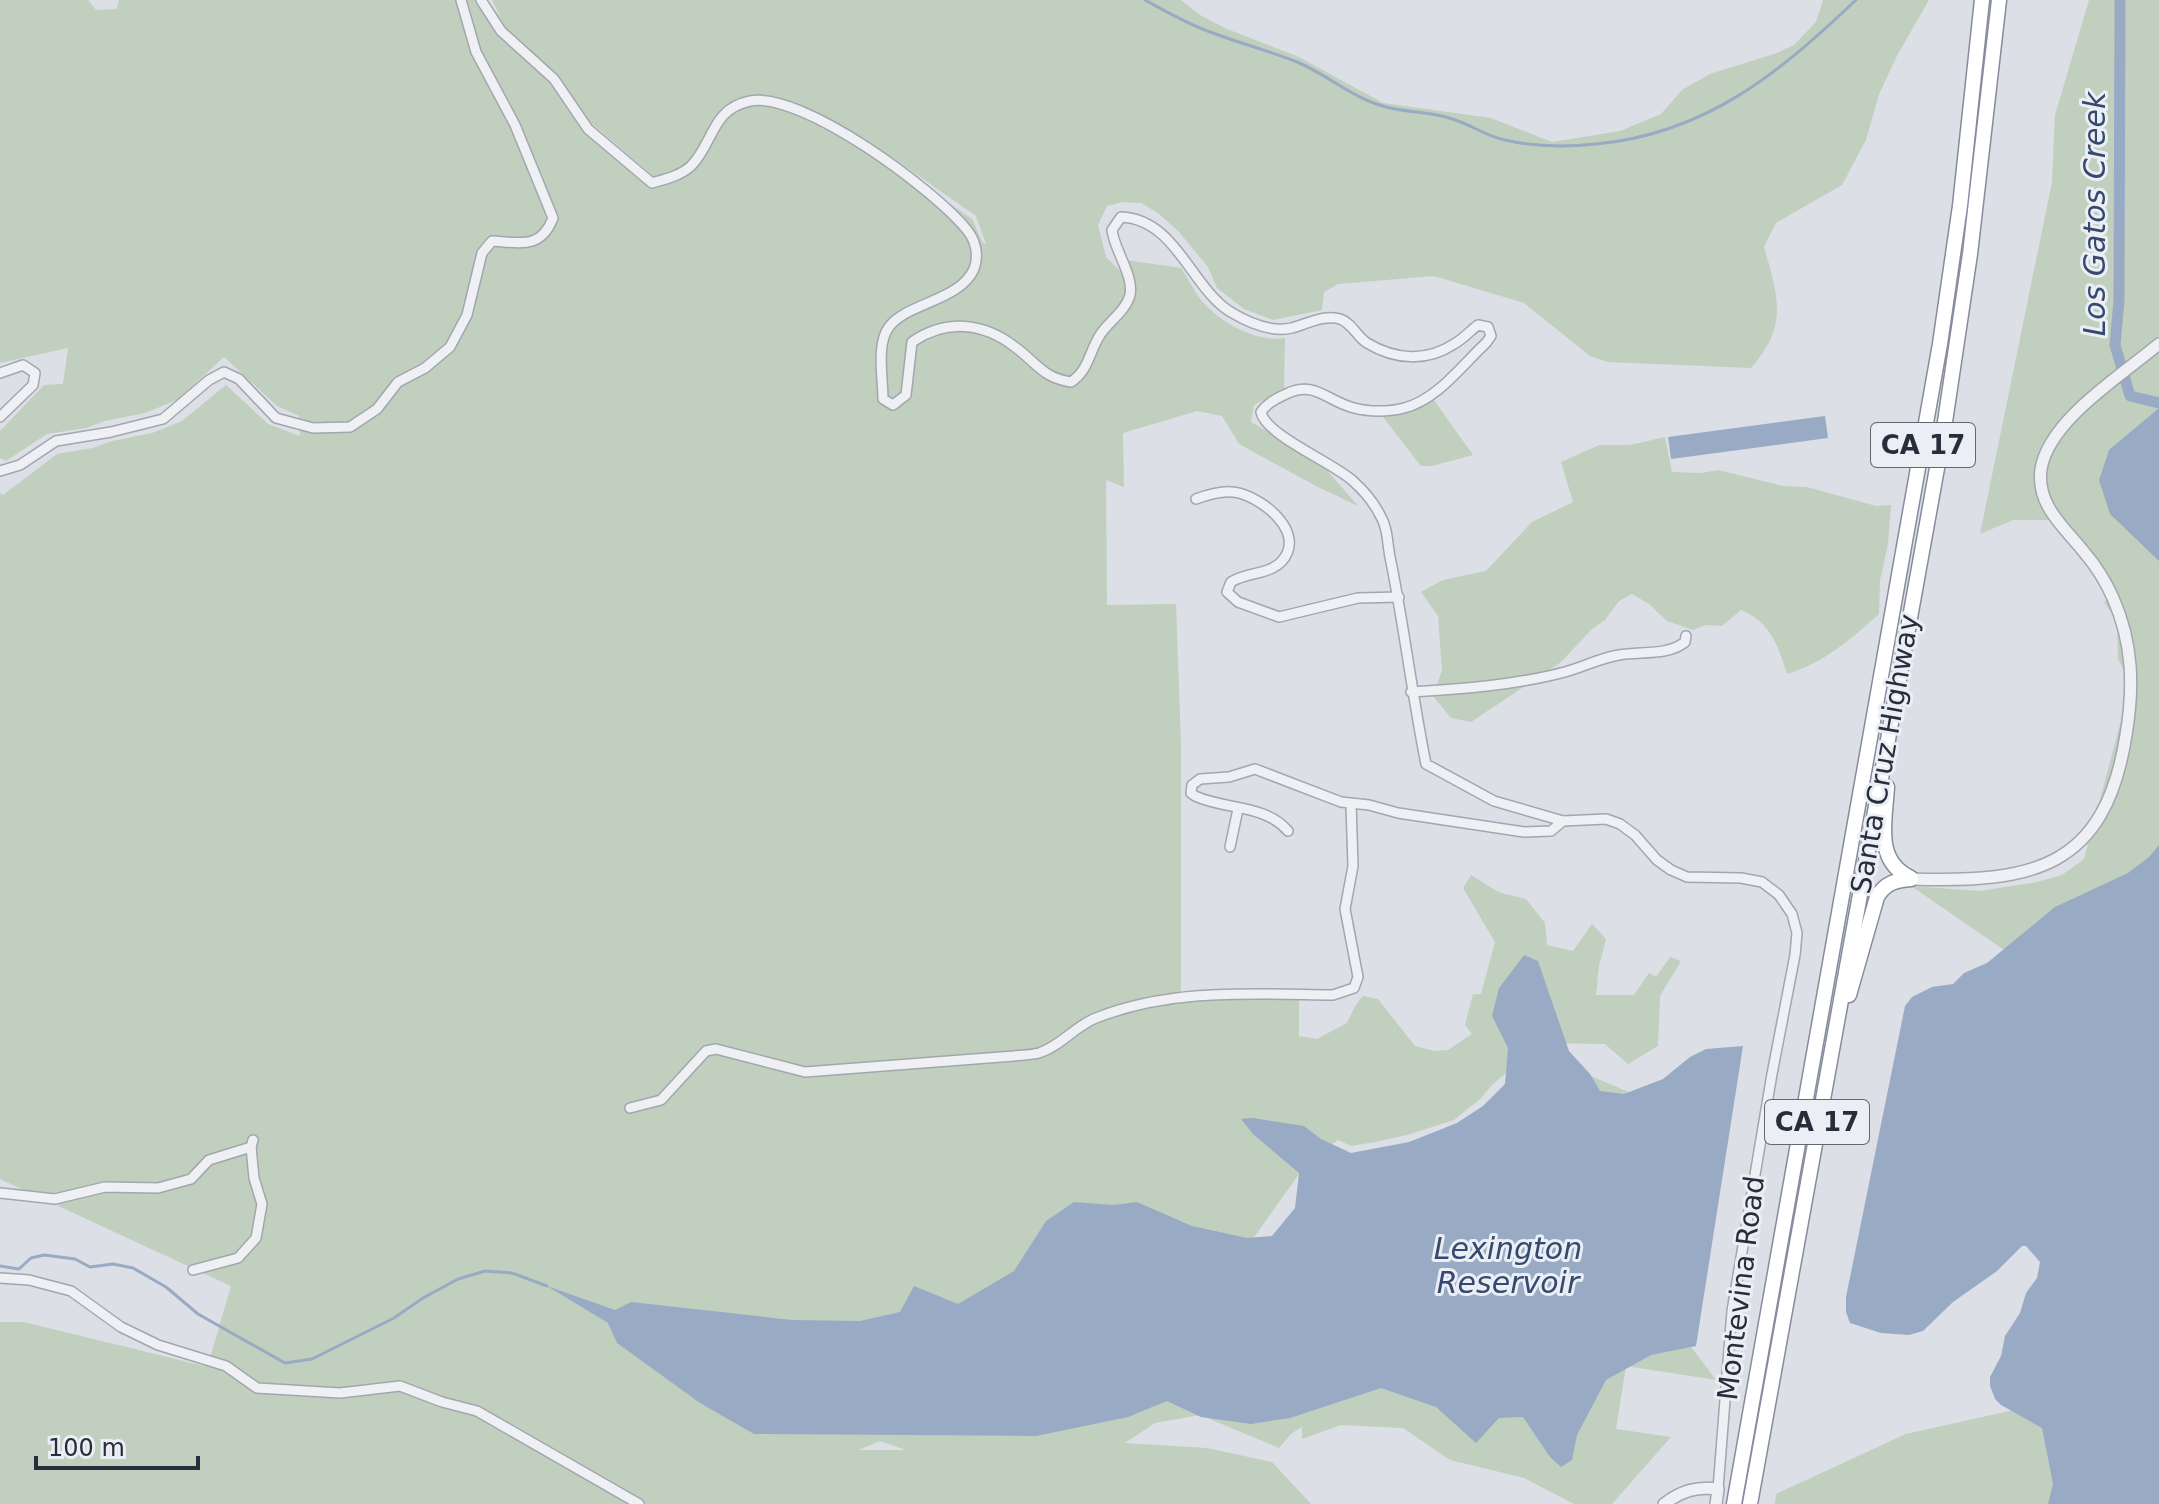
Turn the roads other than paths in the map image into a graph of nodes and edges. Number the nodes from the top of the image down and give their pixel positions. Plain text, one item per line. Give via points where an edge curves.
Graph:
1 (461, 0) edge
2 (481, 0) edge
3 (1982, 0) edge
4 (1999, 0) edge
5 (2159, 344) edge
6 (0, 373) edge
7 (0, 417) edge
8 (0, 471) edge
9 (1196, 499) dead end
10 (1399, 597) junction
11 (1686, 636) dead end
12 (1411, 692) junction
13 (1893, 710) junction
14 (1351, 804) junction
15 (1238, 809) junction
16 (1563, 821) junction
17 (1288, 831) dead end
18 (1230, 847) dead end
19 (1911, 879) junction
20 (1822, 1098) junction
21 (630, 1108) dead end
22 (0, 1193) edge
23 (193, 1270) dead end
24 (0, 1278) edge
25 (1718, 1489) junction
26 (639, 1504) edge
27 (1664, 1504) edge
28 (1716, 1504) edge
29 (1734, 1504) edge
30 (1750, 1504) edge

1 - 8 street via 476,52 515,125 553,218 547,233 535,241 492,241 482,253 467,315 450,347 398,382 377,409 350,427 313,428 276,418 239,379 224,372 163,419 56,441 20,465
2 - 10 street, Montevina Road via 501,31 554,79 588,129 652,183 691,165 725,111 752,101 780,105 826,122 865,146 968,231 977,253 962,286 889,326 883,346 883,399 893,405 906,395 912,342 926,332 952,326 989,331 1054,379 1071,382 1081,375 1099,337 1130,295 1112,230 1121,217 1136,218 1166,239 1209,297 1271,329 1340,319 1364,342 1413,357 1441,352 1486,325 1491,332 1486,343 1432,394 1411,406 1355,409 1322,392 1300,388 1261,412 1274,430 1353,481 1375,507 1385,527
3 - 29 highway, Santa Cruz Highway / CA 17 via 1940,344
4 - 13 highway, Santa Cruz Highway / CA 17 via 1957,345
5 - 19 street via 2075,413 2056,433 2042,465 2041,482 2052,514 2107,586 2127,641 2131,701 2112,793 2089,833 2049,863 1992,878
6 - 7 street via 23,365 35,373 33,385
9 - 10 street via 1240,493 1282,521 1290,540 1287,555 1273,569 1243,574 1231,582 1227,592 1238,602 1279,617 1358,598
10 - 12 street, Montevina Road
11 - 12 street via 1679,646 1617,655 1564,672
12 - 16 street, Montevina Road via 1426,764 1494,801
13 - 19 highway via 1886,851 1893,867
13 - 20 highway, Santa Cruz Highway / CA 17
14 - 15 street via 1255,769 1192,785 1195,796
14 - 16 street via 1524,832 1551,831
14 - 21 street via 1353,866 1345,909 1358,977 1354,988 1333,995 1187,995 1095,1018 1038,1053 1014,1056 805,1072 716,1049 706,1051 661,1100
15 - 17 street via 1263,813
15 - 18 street
16 - 25 street, Montevina Road via 1606,819 1620,824 1657,860 1687,877 1762,882 1784,901 1796,927 1732,1311
19 - 20 highway via 1892,882 1877,897
20 - 30 highway, Santa Cruz Highway / CA 17
22 - 23 street via 55,1199 105,1187 158,1188 191,1179 209,1160 252,1144 262,1204 256,1238 238,1258
24 - 26 street via 71,1291 121,1327 226,1366 257,1388 340,1393 400,1386 477,1411
25 - 27 street via 1691,1489
25 - 28 street, Montevina Road

